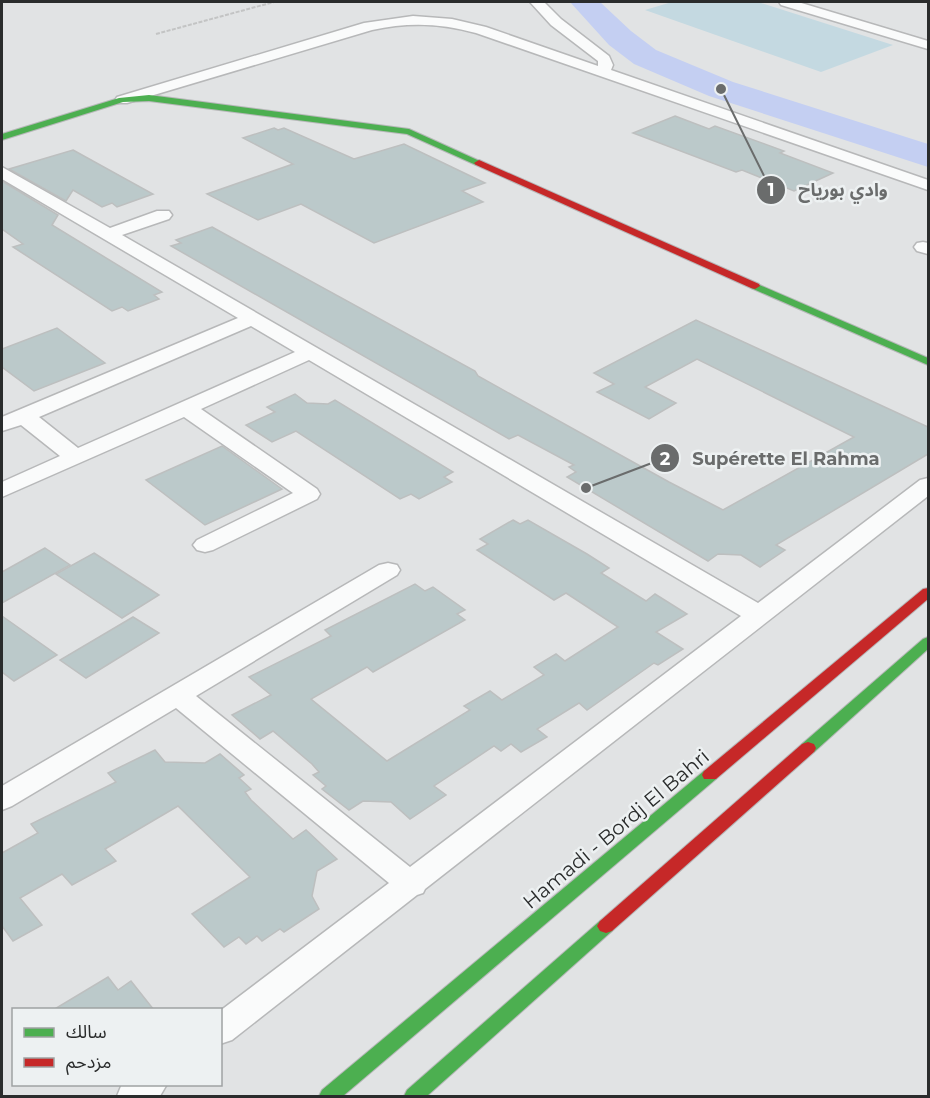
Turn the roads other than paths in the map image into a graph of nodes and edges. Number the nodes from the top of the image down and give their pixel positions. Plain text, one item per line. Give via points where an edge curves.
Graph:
1 (537, 2) edge
2 (786, 2) edge
3 (838, 2) edge
4 (810, 9) junction
5 (928, 45) edge
6 (603, 72) junction
7 (122, 100) junction
8 (2, 137) edge
9 (2, 172) edge
10 (928, 185) edge
11 (163, 215) dead end
12 (108, 234) junction
13 (252, 319) junction
14 (309, 352) junction
15 (928, 362) edge
16 (186, 408) junction
17 (24, 416) junction
18 (2, 425) edge
19 (75, 458) junction
20 (928, 485) edge
21 (2, 490) edge
22 (205, 545) dead end
23 (388, 570) dead end
24 (928, 592) edge
25 (759, 615) junction
26 (928, 642) edge
27 (178, 695) junction
28 (2, 799) edge
29 (412, 885) junction
30 (222, 1028) edge
31 (147, 1086) edge
32 (134, 1096) edge
33 (329, 1096) edge
34 (414, 1096) edge

1 - 6 street via 604,59
2 - 4 street
3 - 4 street
4 - 5 street
6 - 7 street via 481,30 432,18 369,26
6 - 10 street
7 - 8 main road
7 - 15 main road via 149,98 409,132
9 - 12 street
11 - 12 street
12 - 13 street
13 - 14 street
13 - 17 street
14 - 16 street
14 - 25 street
16 - 19 street
16 - 22 street via 309,494
17 - 18 street
17 - 19 street
19 - 21 street
20 - 25 street
23 - 27 street
24 - 33 main road, Hamadi - Bordj El Bahri
25 - 29 street
26 - 34 main road
27 - 28 street
27 - 29 street
29 - 30 street
31 - 32 street

